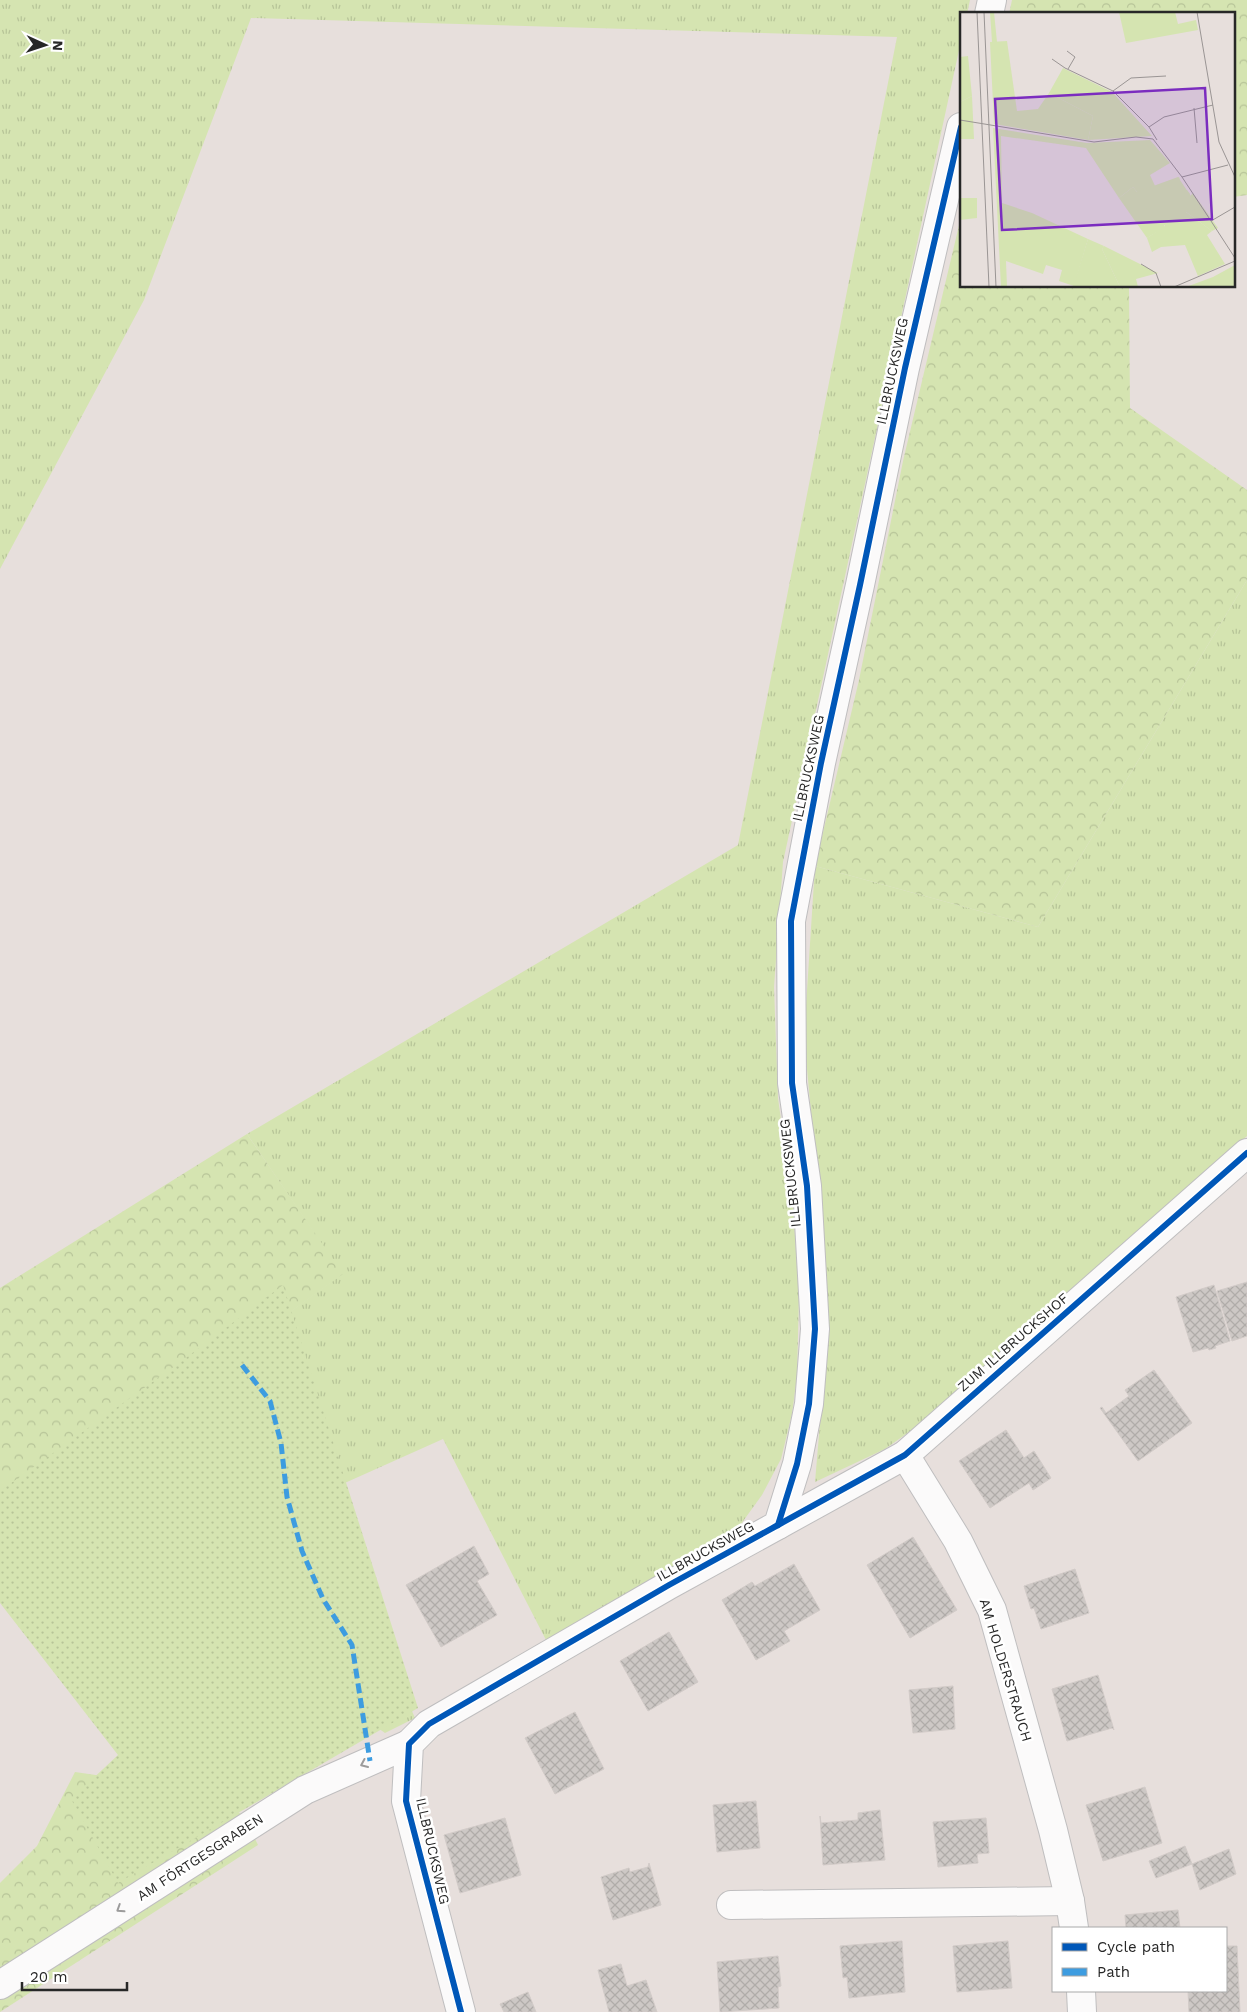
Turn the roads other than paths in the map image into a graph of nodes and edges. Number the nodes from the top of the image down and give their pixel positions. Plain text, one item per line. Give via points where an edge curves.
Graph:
1 (960, 131) edge
2 (1247, 1153) edge
3 (905, 1454) junction
4 (778, 1525) junction
5 (409, 1744) junction
6 (1070, 1901) junction
7 (731, 1905) dead end
8 (1074, 1927) edge
9 (0, 1986) edge
10 (1081, 1992) edge
11 (460, 2012) edge
12 (1082, 2012) edge

1 - 4 street, ILLBRUCKSWEG via 905,368 791,921 792,1082 807,1186 815,1330 809,1404 797,1464
2 - 3 street, ZUM ILLBRUCKSHOF
3 - 4 street, ZUM ILLBRUCKSHOF
3 - 6 street, AM HOLDERSTRAUCH via 958,1541 992,1610
4 - 5 street, ILLBRUCKSWEG via 429,1724
5 -> 9 street, AM FÖRTGESGRABEN via 305,1790
5 - 11 street, ILLBRUCKSWEG via 406,1801
6 - 7 street
6 - 8 street, AM HOLDERSTRAUCH
10 - 12 street

